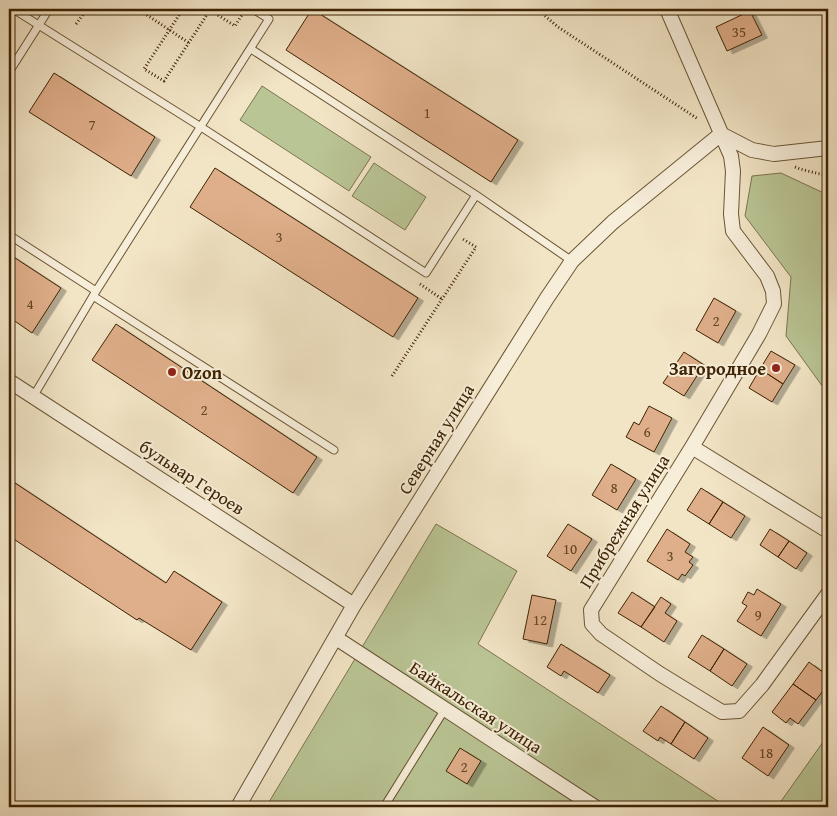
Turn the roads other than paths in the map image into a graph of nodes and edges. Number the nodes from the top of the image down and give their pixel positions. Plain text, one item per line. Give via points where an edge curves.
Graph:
1 (14, 9) edge
2 (49, 9) edge
3 (253, 9) edge
4 (667, 9) edge
5 (39, 25) junction
6 (251, 49) junction
7 (9, 72) edge
8 (201, 127) junction
9 (721, 134) junction
10 (828, 148) edge
11 (476, 196) junction
12 (9, 235) edge
13 (572, 261) junction
14 (95, 294) junction
15 (9, 381) edge
16 (33, 397) junction
17 (692, 447) junction
18 (334, 450) dead end
19 (828, 531) edge
20 (828, 594) edge
21 (354, 605) junction
22 (336, 638) junction
23 (445, 709) junction
24 (238, 807) edge
25 (384, 807) edge
26 (595, 807) edge

1 - 5 lane
2 - 5 lane
3 - 6 lane via 269,19
4 - 9 street, Прибрежная улица
5 - 7 lane
5 - 8 lane
6 - 8 lane
6 - 11 lane
8 - 11 lane via 426,272
8 - 14 lane
9 - 10 street via 752,150 774,154
9 - 13 street, Северная улица via 613,222
9 - 17 street, Прибрежная улица via 731,156 733,172 732,231 767,276 774,304
11 - 13 lane
12 - 14 lane
13 - 21 street, Северная улица
14 - 16 lane
14 - 18 lane
15 - 16 street, бульвар Героев
16 - 21 street, бульвар Героев
17 - 19 street, Прибрежная улица
17 - 20 street, Прибрежная улица via 591,610 592,624 601,634 722,712 739,711 762,685
21 - 22 street, Северная улица
22 - 23 street, Байкальская улица
22 - 24 street, Северная улица
23 - 25 lane
23 - 26 street, Байкальская улица

